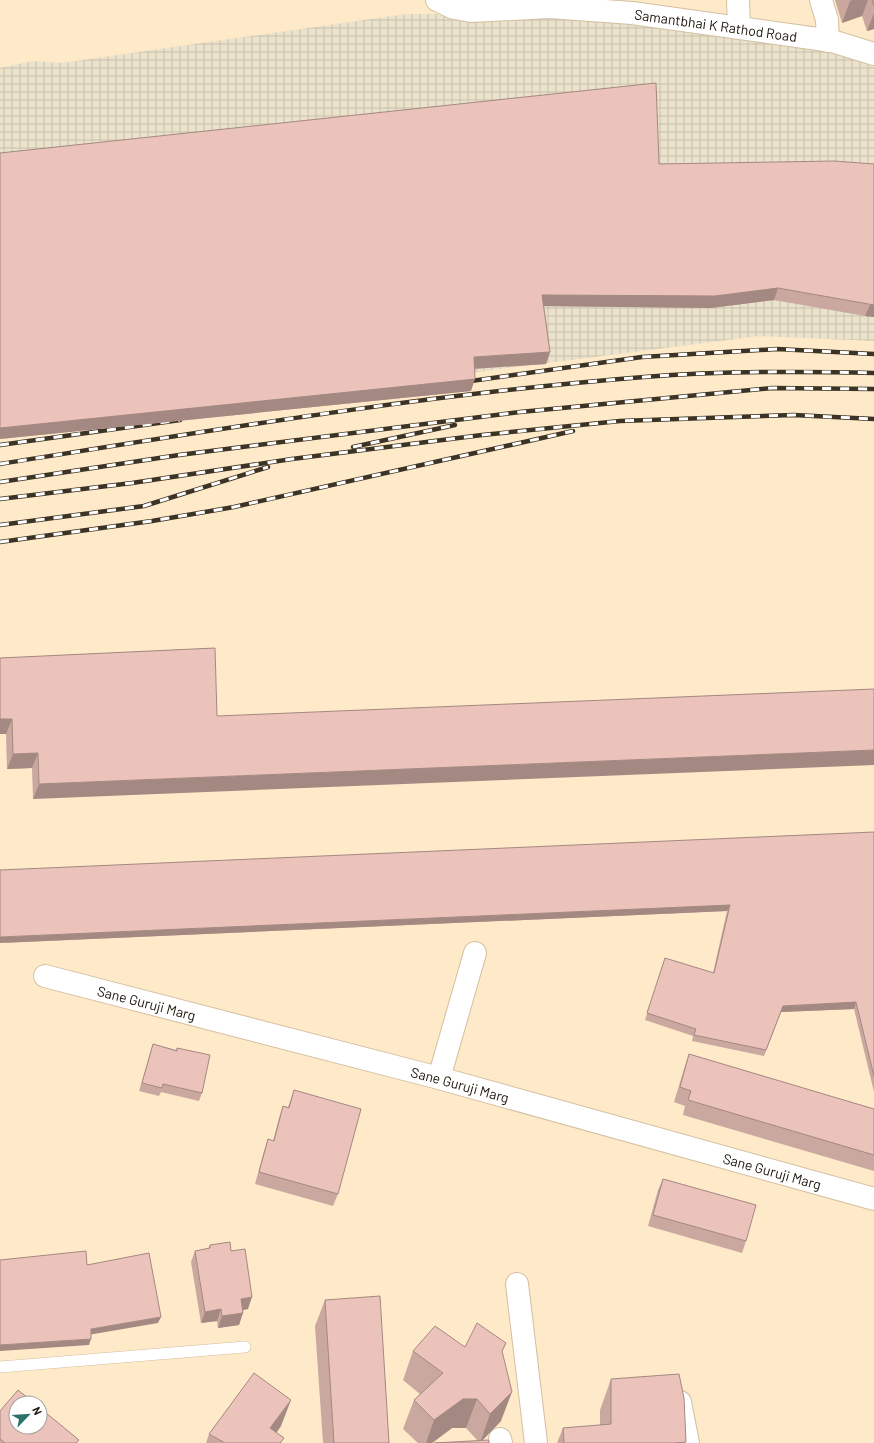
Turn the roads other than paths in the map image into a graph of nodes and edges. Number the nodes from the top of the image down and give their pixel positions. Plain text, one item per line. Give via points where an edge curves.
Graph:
1 (437, 0) edge
2 (472, 0) edge
3 (738, 0) edge
4 (821, 0) edge
5 (543, 2) edge
6 (632, 6) edge
7 (739, 28) junction
8 (828, 40) junction
9 (874, 54) edge
10 (474, 954) dead end
11 (45, 976) dead end
12 (439, 1078) junction
13 (874, 1199) edge
14 (517, 1284) dead end
15 (245, 1347) dead end
16 (0, 1367) edge
17 (679, 1398) edge
18 (536, 1443) edge
19 (688, 1443) edge

1 - 5 street, Samantbhai K Rathod Road via 454,8 471,11
2 - 5 street via 478,4
3 - 7 street
4 - 8 street via 827,20
5 - 6 street, Samantbhai K Rathod Road
6 - 7 street, Samantbhai K Rathod Road
7 - 8 street, Samantbhai K Rathod Road
8 - 9 street, Samantbhai K Rathod Road
10 - 12 street
11 - 12 street, Sane Guruji Marg
12 - 13 street, Sane Guruji Marg
14 - 18 street
15 - 16 lane
17 - 19 street

